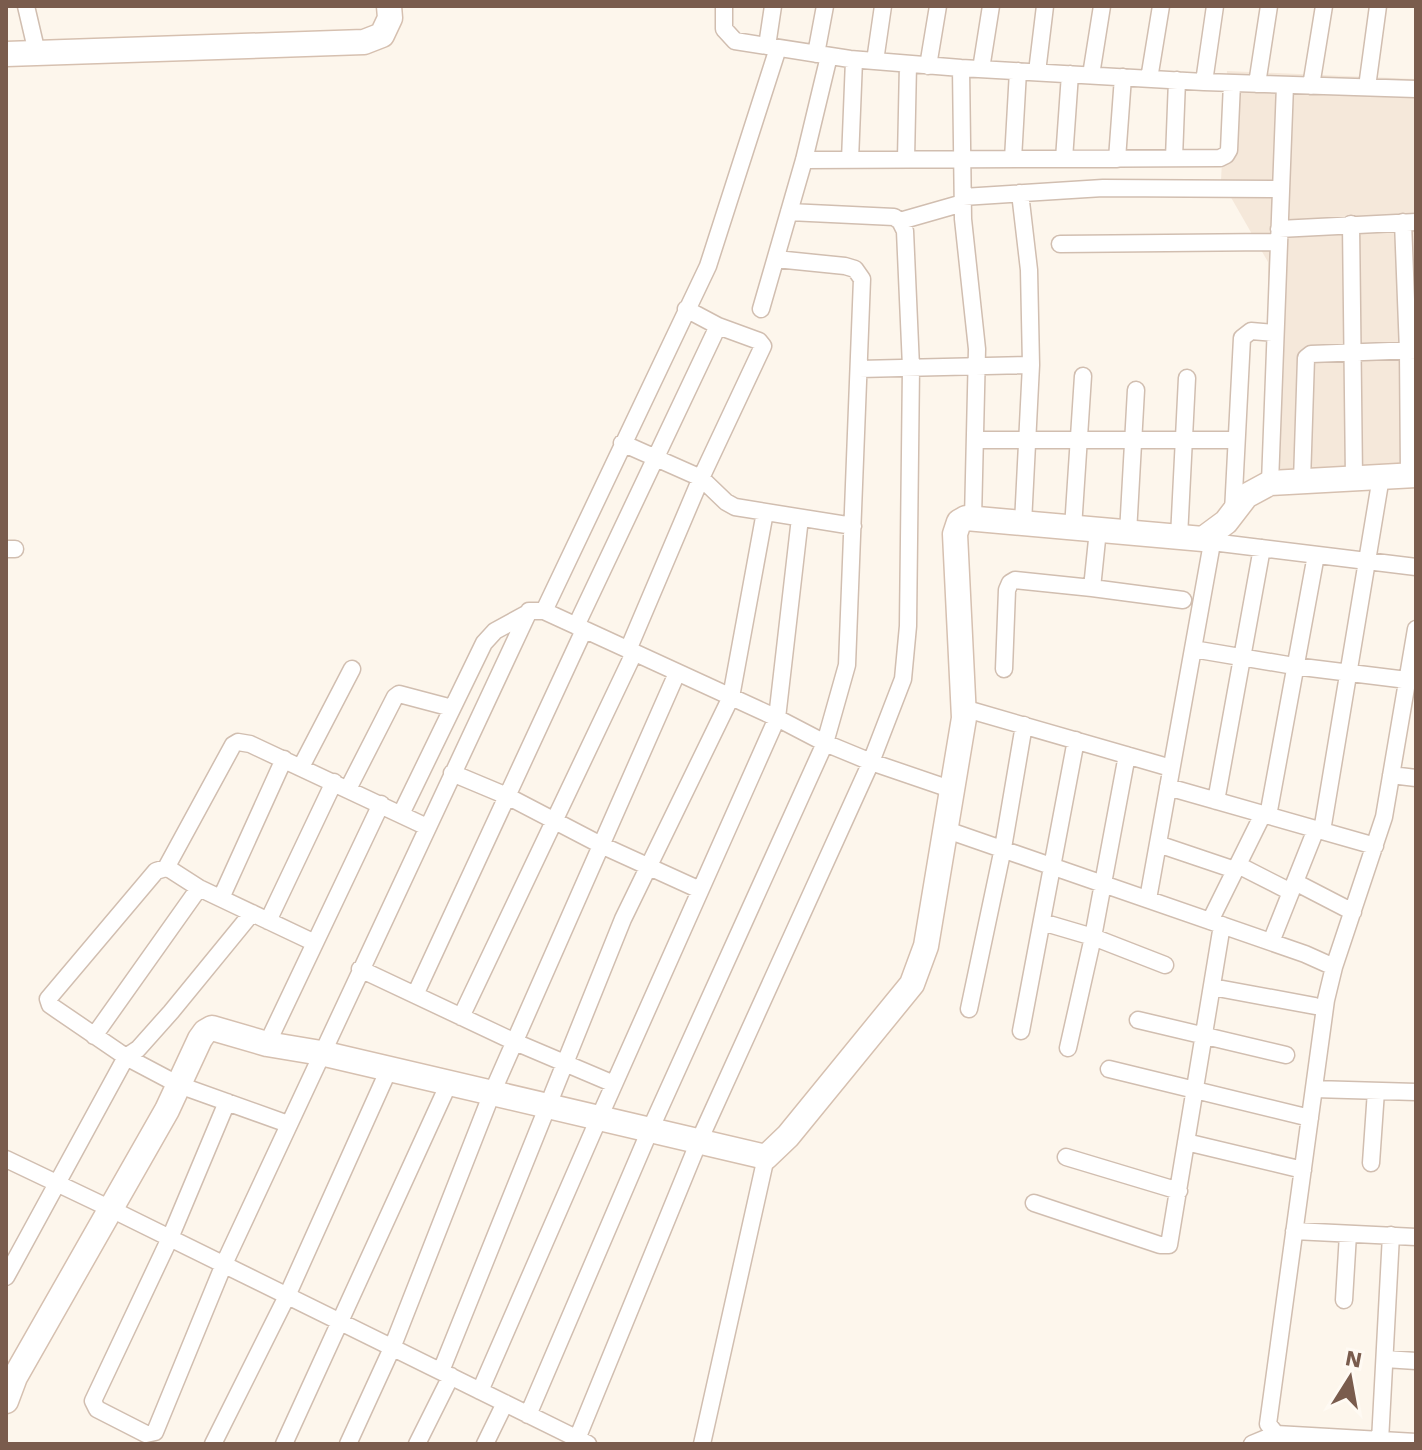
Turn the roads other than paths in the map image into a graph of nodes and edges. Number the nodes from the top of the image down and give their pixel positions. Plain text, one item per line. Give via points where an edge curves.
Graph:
1 (26, 6) edge
2 (389, 6) edge
3 (724, 6) edge
4 (773, 6) edge
5 (825, 6) edge
6 (883, 6) edge
7 (938, 6) edge
8 (991, 6) edge
9 (1045, 6) edge
10 (1102, 6) edge
11 (1161, 6) edge
12 (1215, 6) edge
13 (1269, 6) edge
14 (1324, 6) edge
15 (1378, 6) edge
16 (773, 47) junction
17 (37, 53) junction
18 (6, 54) edge
19 (822, 55) junction
20 (854, 60) junction
21 (875, 61) junction
22 (908, 64) junction
23 (928, 66) junction
24 (961, 68) junction
25 (981, 69) junction
26 (1018, 71) junction
27 (1037, 72) junction
28 (1070, 74) junction
29 (1091, 75) junction
30 (1123, 77) junction
31 (1149, 79) junction
32 (1177, 80) junction
33 (1204, 82) junction
34 (1232, 83) junction
35 (1257, 84) junction
36 (1285, 85) junction
37 (1311, 86) junction
38 (1367, 87) junction
39 (1416, 89) edge
40 (1174, 158) junction
41 (906, 159) junction
42 (962, 159) junction
43 (1013, 159) junction
44 (1064, 159) junction
45 (1117, 159) junction
46 (804, 160) junction
47 (850, 160) junction
48 (1281, 189) junction
49 (1020, 193) junction
50 (963, 200) junction
51 (789, 212) junction
52 (900, 221) junction
53 (1409, 222) edge
54 (1351, 224) junction
55 (1279, 235) junction
56 (1060, 244) dead end
57 (776, 259) junction
58 (686, 309) junction
59 (761, 309) dead end
60 (718, 326) junction
61 (1275, 333) junction
62 (1412, 350) edge
63 (1353, 353) junction
64 (977, 365) junction
65 (1031, 365) junction
66 (911, 367) junction
67 (859, 369) junction
68 (1083, 376) dead end
69 (1187, 378) dead end
70 (1136, 390) dead end
71 (975, 440) junction
72 (1079, 440) junction
73 (1183, 440) junction
74 (1235, 440) junction
75 (1029, 441) junction
76 (1133, 441) junction
77 (622, 443) junction
78 (656, 458) junction
79 (1412, 475) edge
80 (1381, 477) junction
81 (701, 478) junction
82 (1354, 478) junction
83 (1302, 481) junction
84 (1270, 483) junction
85 (765, 512) junction
86 (1233, 514) junction
87 (800, 518) junction
88 (973, 519) junction
89 (1023, 523) junction
90 (853, 526) junction
91 (1073, 528) junction
92 (1098, 530) junction
93 (1128, 533) junction
94 (1179, 537) junction
95 (1213, 537) junction
96 (1262, 548) junction
97 (1316, 555) junction
98 (1368, 561) junction
99 (1416, 567) edge
100 (1092, 588) junction
101 (1183, 600) dead end
102 (544, 611) junction
103 (526, 614) junction
104 (580, 628) junction
105 (1415, 639) edge
106 (1193, 649) junction
107 (631, 652) junction
108 (1242, 658) junction
109 (1294, 666) junction
110 (352, 669) dead end
111 (1004, 669) dead end
112 (1349, 671) junction
113 (677, 673) junction
114 (1410, 685) edge
115 (731, 697) junction
116 (452, 708) junction
117 (963, 708) junction
118 (777, 718) junction
119 (1024, 725) junction
120 (1398, 732) junction
121 (1416, 734) edge
122 (1076, 740) junction
123 (825, 743) junction
124 (1127, 755) junction
125 (284, 759) junction
126 (871, 762) junction
127 (301, 767) junction
128 (1171, 768) junction
129 (452, 773) junction
130 (1391, 775) junction
131 (1416, 778) edge
132 (341, 785) junction
133 (1168, 787) junction
134 (953, 790) junction
135 (507, 796) junction
136 (1216, 801) junction
137 (381, 804) junction
138 (401, 814) junction
139 (1266, 815) junction
140 (554, 821) junction
141 (427, 827) junction
142 (947, 830) junction
143 (1319, 830) junction
144 (1158, 844) junction
145 (601, 845) junction
146 (1375, 846) junction
147 (1003, 848) junction
148 (1053, 865) junction
149 (649, 866) junction
150 (166, 868) junction
151 (1236, 868) junction
152 (1104, 883) junction
153 (1293, 887) junction
154 (199, 888) junction
155 (700, 890) junction
156 (221, 898) junction
157 (1148, 899) junction
158 (1353, 912) junction
159 (252, 913) junction
160 (268, 921) junction
161 (1042, 922) junction
162 (1216, 923) junction
163 (1093, 937) junction
164 (1271, 942) junction
165 (315, 943) junction
166 (1165, 965) dead end
167 (1334, 967) junction
168 (360, 969) junction
169 (1212, 987) junction
170 (415, 995) junction
171 (1315, 1006) dead end
172 (969, 1009) dead end
173 (461, 1017) junction
174 (1138, 1020) dead end
175 (1021, 1031) dead end
176 (1204, 1034) junction
177 (94, 1036) junction
178 (515, 1042) junction
179 (267, 1044) junction
180 (1068, 1048) dead end
181 (321, 1053) junction
182 (1286, 1055) dead end
183 (126, 1057) junction
184 (565, 1062) junction
185 (389, 1069) junction
186 (1109, 1069) dead end
187 (449, 1083) junction
188 (614, 1084) junction
189 (179, 1085) junction
190 (1314, 1089) junction
191 (1194, 1090) junction
192 (1376, 1091) junction
193 (1416, 1092) edge
194 (492, 1093) junction
195 (227, 1102) junction
196 (548, 1106) junction
197 (599, 1118) junction
198 (1310, 1118) junction
199 (288, 1124) junction
200 (650, 1130) junction
201 (699, 1141) junction
202 (1186, 1142) junction
203 (766, 1157) junction
204 (1066, 1157) dead end
205 (7, 1163) edge
206 (1371, 1163) dead end
207 (1303, 1170) junction
208 (59, 1184) junction
209 (1179, 1191) junction
210 (1034, 1203) dead end
211 (111, 1209) junction
212 (1294, 1231) junction
213 (1348, 1234) junction
214 (1391, 1235) junction
215 (1416, 1237) edge
216 (170, 1238) junction
217 (224, 1264) junction
218 (6, 1277) edge
219 (287, 1296) junction
220 (1344, 1300) dead end
221 (341, 1322) junction
222 (392, 1348) junction
223 (1385, 1359) junction
224 (1416, 1361) edge
225 (13, 1365) edge
226 (446, 1374) junction
227 (480, 1391) junction
228 (6, 1401) edge
229 (505, 1403) junction
230 (528, 1415) junction
231 (1276, 1434) junction
232 (582, 1441) edge
233 (1380, 1441) junction
234 (1416, 1442) edge
235 (213, 1444) edge
236 (284, 1444) edge
237 (348, 1444) edge
238 (417, 1444) edge
239 (485, 1444) edge
240 (702, 1444) edge
241 (1252, 1444) edge

1 - 17 street
2 - 17 street via 382,35 364,42
3 - 16 street via 723,24 735,41
4 - 16 street
5 - 19 street
6 - 21 street
7 - 23 street
8 - 25 street
9 - 27 street
10 - 29 street
11 - 31 street
12 - 33 street
13 - 35 street
14 - 37 street
15 - 38 street
16 - 19 street
16 - 58 street via 708,266
17 - 18 street
19 - 20 street
19 - 46 street
20 - 21 street
20 - 47 street
21 - 22 street
22 - 23 street
22 - 41 street
23 - 24 street
24 - 25 street
24 - 42 street
25 - 26 street
26 - 27 street
26 - 43 street
27 - 28 street
28 - 29 street
28 - 44 street
29 - 30 street
30 - 31 street
30 - 45 street
31 - 32 street
32 - 33 street
32 - 40 street
33 - 34 street
34 - 35 street
34 - 40 street via 1226,155
35 - 36 street
36 - 37 street
36 - 48 street
37 - 38 street
38 - 39 street
40 - 45 street
41 - 42 street
41 - 47 street
42 - 43 street
42 - 50 street
43 - 44 street
44 - 45 street
46 - 47 street
46 - 51 street
48 - 49 street
48 - 55 street
49 - 50 street
49 - 65 street via 1029,270
50 - 52 street
50 - 64 street
51 - 52 street
51 - 57 street
52 - 66 street via 905,231
53 - 54 street
53 - 62 street
54 - 55 street
54 - 63 street
55 - 56 street
55 - 61 street
57 - 59 street
57 - 67 street via 859,272
58 - 60 street
58 - 77 street
60 - 78 street
60 - 81 street via 763,346
61 - 74 street via 1251,331 1242,338
61 - 84 street
62 - 63 street
62 - 79 street
63 - 82 street
63 - 83 street via 1306,358
64 - 65 street
64 - 66 street
64 - 71 street
65 - 75 street
66 - 67 street
66 - 126 street via 903,679
67 - 90 street
68 - 72 street
69 - 73 street
70 - 76 street
71 - 75 street
71 - 88 street
72 - 75 street
72 - 76 street
72 - 91 street
73 - 74 street
73 - 76 street
73 - 94 street
74 - 86 street
75 - 89 street
76 - 93 street
77 - 78 street
77 - 102 street
78 - 81 street
78 - 104 street
79 - 80 street
80 - 82 street
80 - 98 street
81 - 85 street via 730,505
81 - 107 street
82 - 83 street
83 - 84 street
84 - 86 street via 1246,496
85 - 87 street
85 - 115 street
86 - 95 street
87 - 90 street
87 - 118 street
88 - 89 street
88 - 117 street via 955,527
89 - 91 street
90 - 123 street via 847,665
91 - 92 street
92 - 93 street
92 - 100 street
93 - 94 street
94 - 95 street
95 - 96 street
95 - 106 street
96 - 97 street
96 - 108 street
97 - 98 street
97 - 109 street
98 - 99 street
98 - 112 street
100 - 101 street
100 - 111 street via 1010,583
102 - 103 street
102 - 104 street
103 - 116 street via 488,637
103 - 129 street
104 - 107 street
104 - 135 street
105 - 114 street
106 - 108 street
106 - 128 street
107 - 113 street
107 - 140 street
108 - 109 street
108 - 136 street
109 - 112 street
109 - 139 street
110 - 127 street
112 - 114 street
112 - 143 street
113 - 115 street
113 - 145 street
114 - 120 street
115 - 118 street
115 - 149 street
116 - 132 street via 399,694
116 - 138 street
117 - 119 street
117 - 134 street
118 - 123 street
118 - 155 street
119 - 122 street
119 - 147 street
120 - 121 street
120 - 130 street
122 - 124 street
122 - 148 street
123 - 126 street
123 - 200 street
124 - 128 street
124 - 152 street
125 - 127 street
125 - 150 street via 244,742 233,745
125 - 156 street
126 - 134 street
126 - 201 street
127 - 132 street
128 - 133 street
129 - 135 street
129 - 141 street
130 - 131 street
130 - 146 street
132 - 137 street
132 - 160 street
133 - 136 street
133 - 144 street
134 - 142 street
135 - 140 street
135 - 170 street
136 - 139 street
137 - 138 street
137 - 165 street
138 - 141 street
139 - 143 street
139 - 151 street
140 - 145 street
140 - 173 street
141 - 168 street
142 - 147 street
142 - 203 street via 926,946 912,984
143 - 146 street
143 - 153 street
144 - 151 street
144 - 157 street
145 - 149 street
145 - 178 street
146 - 158 street
147 - 148 street
147 - 172 street
148 - 152 street
148 - 161 street
149 - 155 street
149 - 184 street
150 - 154 street
150 - 177 street via 156,871 49,996 50,1005
151 - 153 street
151 - 162 street
152 - 157 street
152 - 163 street
153 - 158 street
153 - 164 street
154 - 156 street
154 - 177 street
155 - 188 street
156 - 159 street
157 - 162 street
158 - 167 street
159 - 160 street
159 - 183 street via 163,1022
160 - 165 street
161 - 163 street
161 - 175 street
162 - 164 street
162 - 169 street
163 - 166 street
163 - 180 street
164 - 167 street
165 - 179 street
167 - 190 street
168 - 170 street
168 - 181 street
169 - 171 street
169 - 176 street
170 - 173 street
173 - 178 street
174 - 176 street
176 - 182 street
176 - 191 street
177 - 183 street
178 - 184 street
178 - 194 street
179 - 181 street
179 - 189 street via 212,1028 205,1032
181 - 185 street
181 - 199 street
183 - 189 street
183 - 208 street
184 - 188 street
184 - 196 street
185 - 187 street
185 - 219 street
186 - 191 street
187 - 194 street
187 - 221 street
188 - 197 street
189 - 195 street
189 - 211 street
190 - 192 street
190 - 198 street
191 - 198 street
191 - 202 street
192 - 193 street
192 - 206 street
194 - 196 street
194 - 222 street
195 - 199 street
195 - 216 street
196 - 197 street
196 - 226 street
197 - 200 street
197 - 227 street
198 - 207 street
199 - 217 street
200 - 201 street
200 - 230 street
201 - 203 street
201 - 232 street
202 - 207 street
202 - 209 street
203 - 240 street
204 - 209 street
205 - 208 street
207 - 212 street
208 - 211 street
208 - 218 street
209 - 210 street via 1166,1246
211 - 216 street
211 - 225 street
212 - 213 street
212 - 231 street via 1268,1424
213 - 214 street
213 - 220 street
214 - 215 street
214 - 223 street
216 - 217 street
216 - 217 street via 93,1401 97,1409 146,1434 155,1432
217 - 219 street
219 - 221 street
219 - 235 street
221 - 222 street
221 - 236 street
222 - 226 street
222 - 237 street
223 - 224 street
223 - 233 street
225 - 228 street
226 - 227 street
226 - 238 street
227 - 229 street
229 - 230 street
229 - 239 street
230 - 232 street
231 - 233 street
231 - 241 street
233 - 234 street

